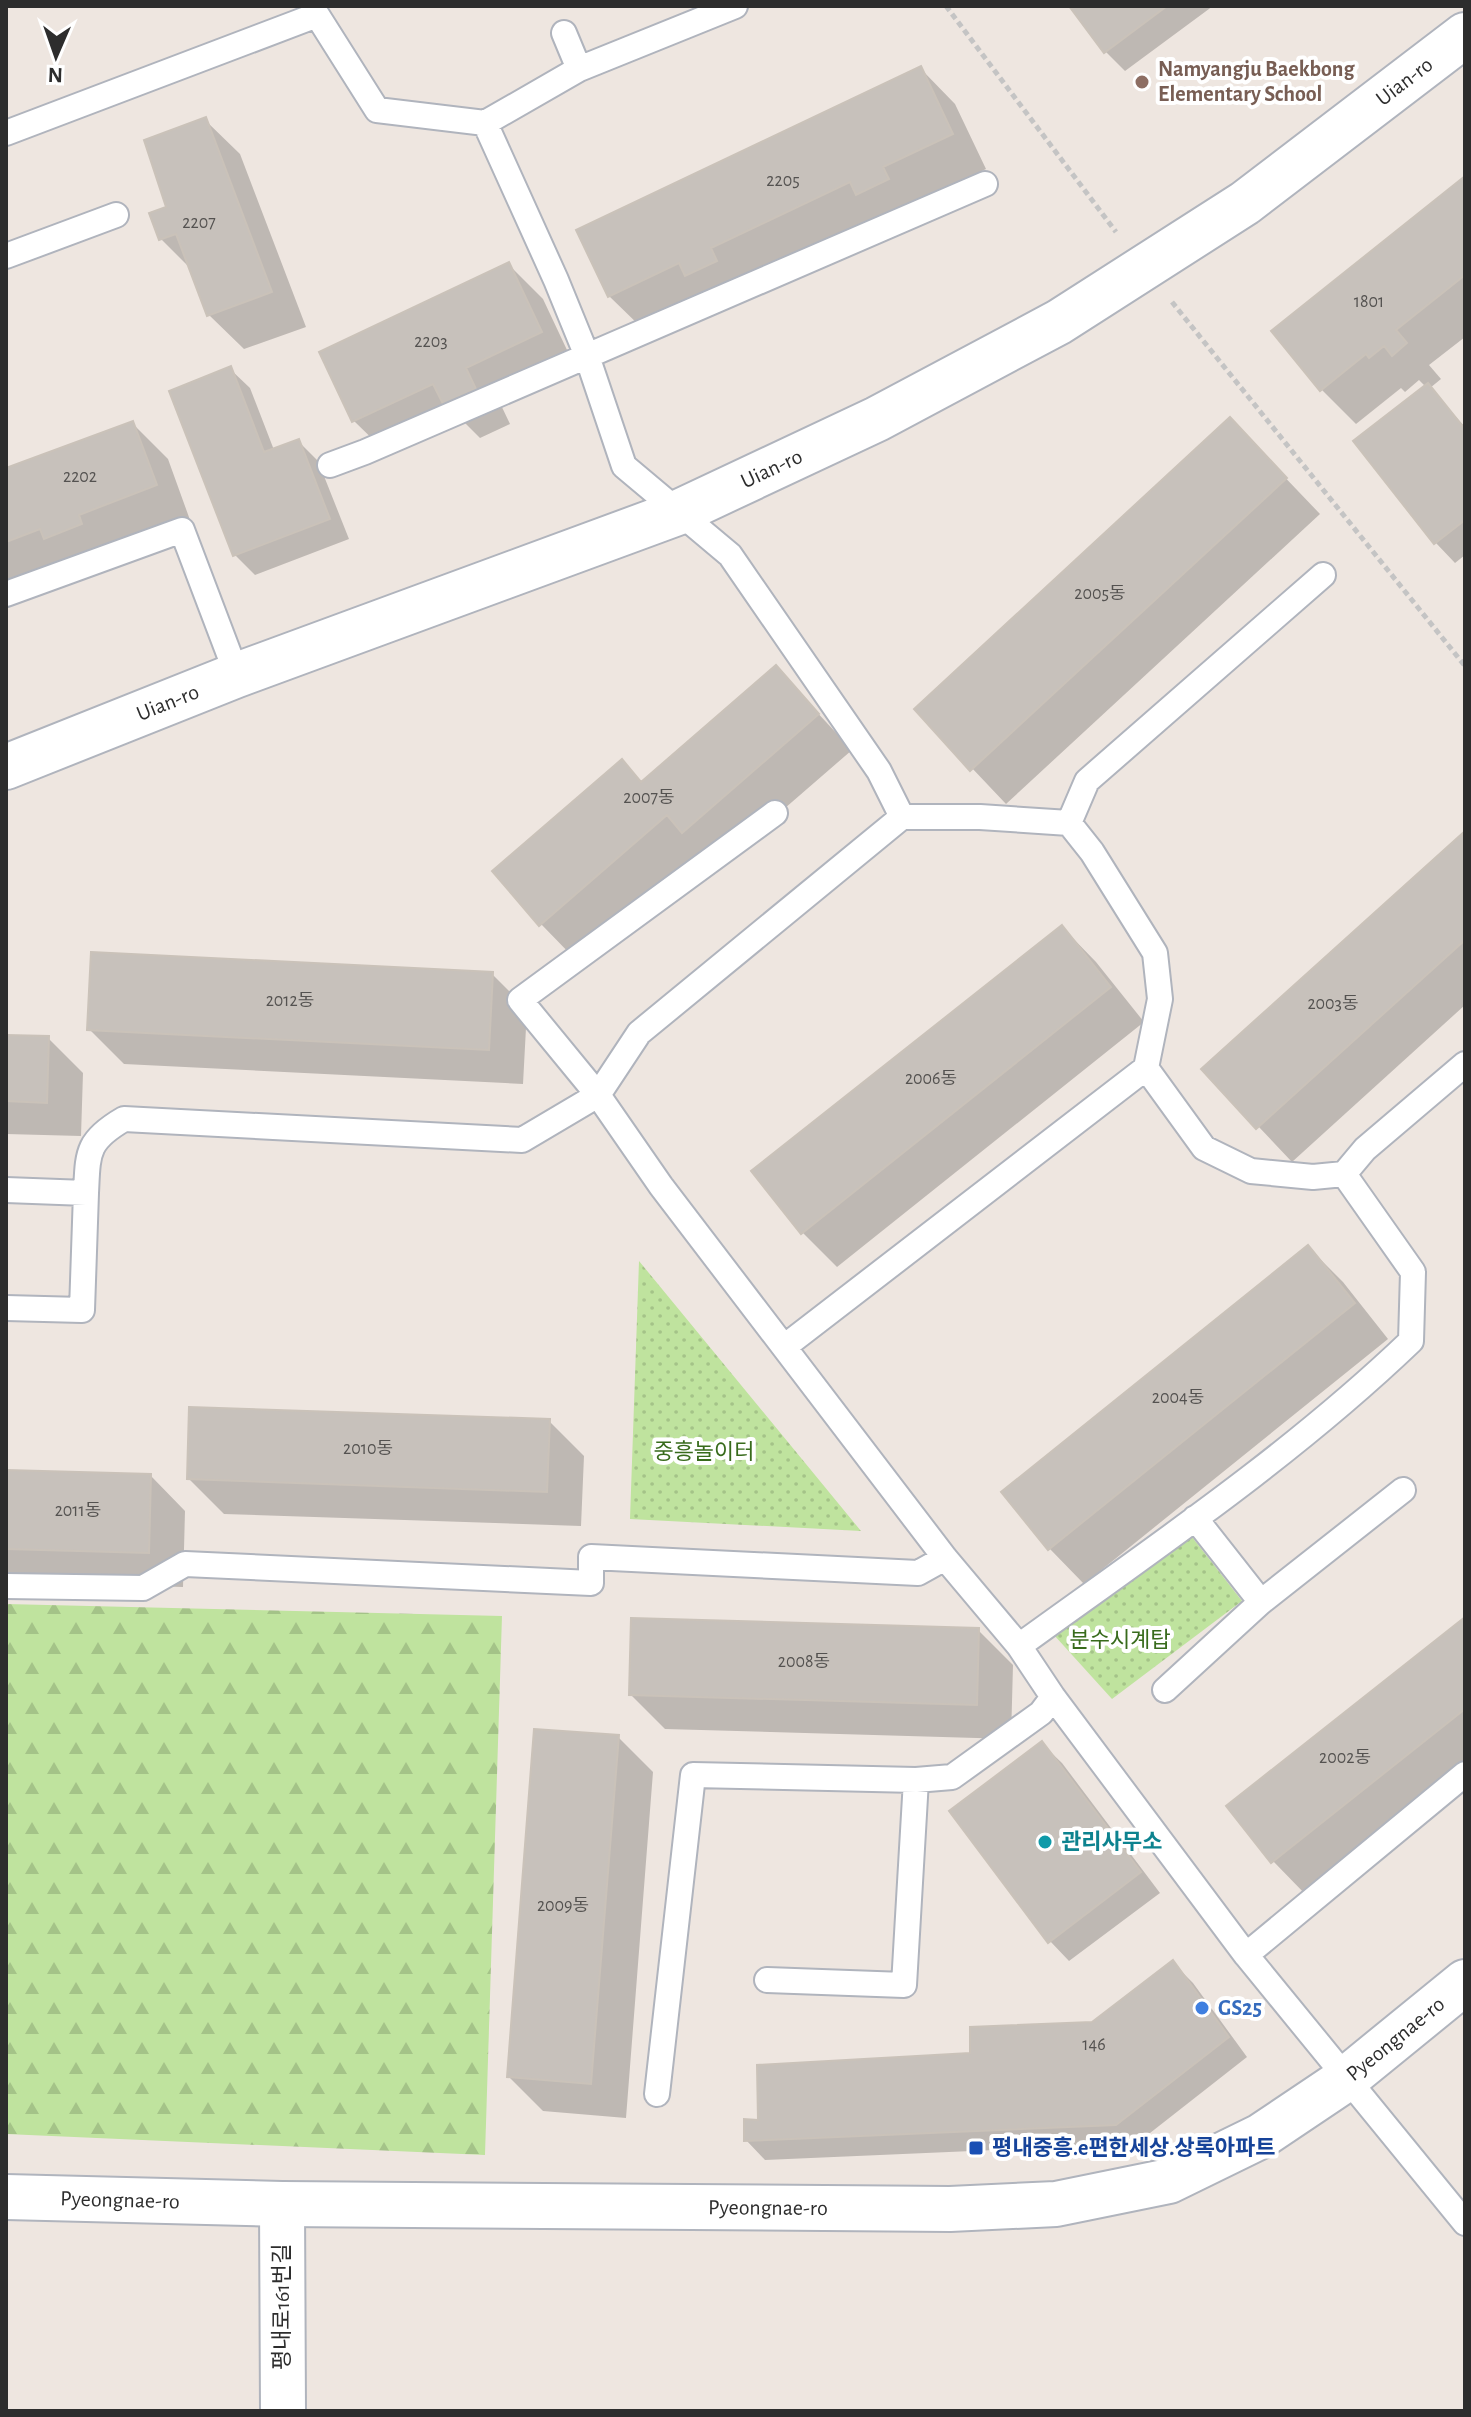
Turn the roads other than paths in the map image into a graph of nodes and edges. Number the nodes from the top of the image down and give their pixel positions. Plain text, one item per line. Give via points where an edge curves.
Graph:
1 (735, 6) edge
2 (328, 10) edge
3 (564, 33) dead end
4 (1465, 35) edge
5 (579, 69) junction
6 (485, 123) junction
7 (6, 133) edge
8 (985, 184) dead end
9 (116, 215) dead end
10 (6, 256) edge
11 (587, 356) junction
12 (330, 465) dead end
13 (677, 513) junction
14 (1323, 575) dead end
15 (6, 594) edge
16 (237, 675) junction
17 (6, 767) edge
18 (775, 813) dead end
19 (902, 817) junction
20 (1069, 823) junction
21 (1465, 1064) edge
22 (1146, 1068) junction
23 (598, 1095) junction
24 (1344, 1174) junction
25 (6, 1190) edge
26 (86, 1193) junction
27 (6, 1308) edge
28 (784, 1347) junction
29 (1403, 1490) dead end
30 (1195, 1518) junction
31 (945, 1558) junction
32 (6, 1586) edge
33 (1261, 1602) junction
34 (1019, 1646) junction
35 (1165, 1690) dead end
36 (1053, 1697) junction
37 (1465, 1774) edge
38 (916, 1780) junction
39 (1246, 1955) junction
40 (767, 1980) dead end
41 (1465, 1982) edge
42 (1346, 2079) junction
43 (657, 2094) dead end
44 (6, 2197) edge
45 (282, 2204) junction
46 (1465, 2223) edge
47 (283, 2411) edge

1 - 5 lane
2 - 6 lane via 377,110
2 - 7 lane
3 - 5 lane
4 - 13 street, Uian-ro via 1245,203 1059,322 877,419
5 - 6 lane
6 - 11 lane
8 - 11 lane
9 - 10 lane
11 - 12 lane
11 - 13 lane via 624,466
13 - 16 street, Uian-ro
13 - 19 lane via 730,555 879,771
14 - 20 lane via 1087,781
15 - 16 lane via 182,530
16 - 17 street, Uian-ro
18 - 23 lane via 520,1000
19 - 20 lane
19 - 23 lane via 639,1033
20 - 22 lane via 1155,953 1160,999
21 - 24 lane via 1365,1149
22 - 24 lane via 1204,1148 1251,1171
22 - 28 lane
23 - 26 lane via 522,1140 124,1119 103,1131 88,1153
23 - 28 lane
24 - 30 lane via 1413,1272 1411,1341 1355,1395
25 - 26 lane
26 - 27 lane via 82,1310
28 - 31 lane
29 - 33 lane
30 - 33 lane
30 - 34 lane
31 - 32 lane via 918,1573 591,1557 591,1583 185,1564 143,1588
31 - 34 lane
33 - 35 lane
34 - 36 lane
36 - 38 lane via 1041,1713 952,1777
36 - 39 lane
37 - 39 lane
38 - 40 lane via 904,1985
38 - 43 lane via 693,1775
39 - 42 lane
41 - 42 street, Pyeongnae-ro
42 - 45 street, Pyeongnae-ro via 1261,2136 1169,2181 1056,2204 934,2209
42 - 46 lane
44 - 45 street, Pyeongnae-ro
45 - 47 street, 평내로161번길

